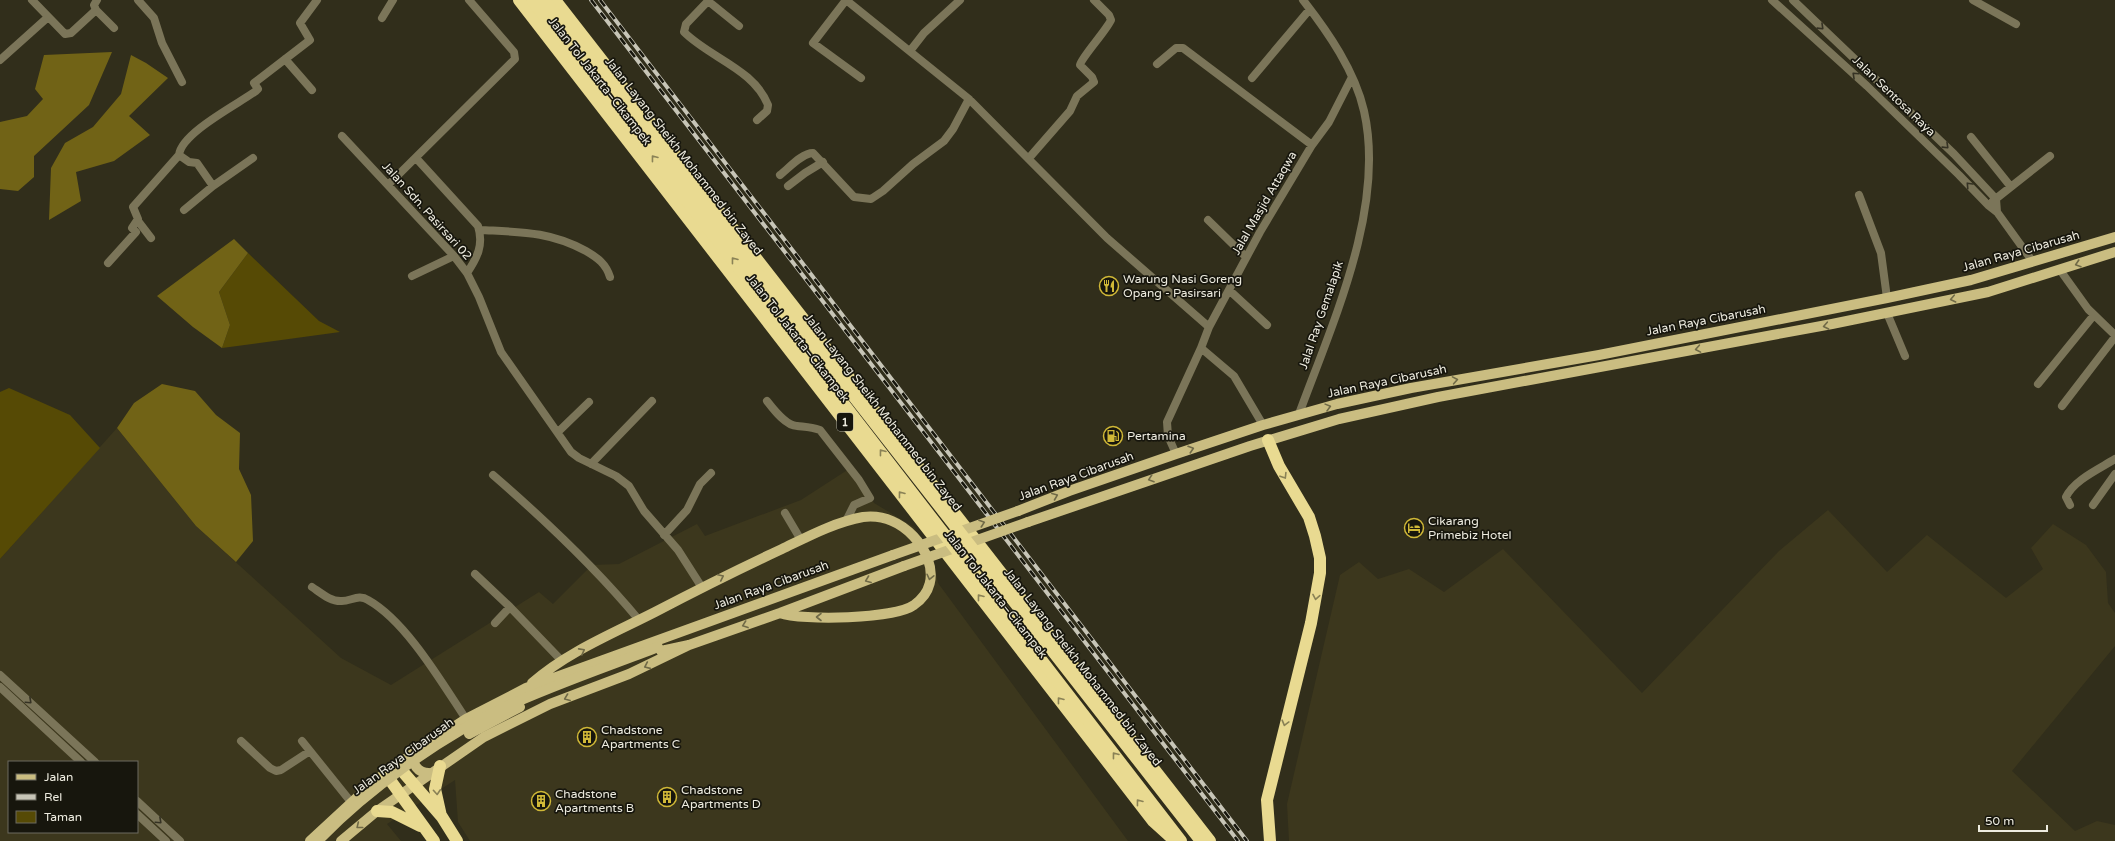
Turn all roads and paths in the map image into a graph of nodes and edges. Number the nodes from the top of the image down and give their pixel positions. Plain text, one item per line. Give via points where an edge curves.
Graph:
1 (32, 0) edge
2 (97, 0) edge
3 (138, 0) edge
4 (317, 0) edge
5 (393, 0) edge
6 (469, 0) edge
7 (519, 0) edge
8 (532, 0) edge
9 (544, 0) edge
10 (555, 0) edge
11 (846, 0) edge
12 (960, 0) edge
13 (1094, 0) edge
14 (1303, 0) edge
15 (1772, 0) edge
16 (1793, 0) edge
17 (1973, 0) edge
18 (708, 1) edge
19 (1782, 3) edge
20 (1310, 9) junction
21 (96, 10) junction
22 (48, 18) junction
23 (382, 18) dead end
24 (2016, 24) dead end
25 (739, 26) dead end
26 (114, 28) dead end
27 (910, 51) junction
28 (285, 59) junction
29 (0, 60) edge
30 (1157, 64) dead end
31 (1352, 77) junction
32 (861, 78) dead end
33 (1252, 78) dead end
34 (182, 82) dead end
35 (312, 90) dead end
36 (969, 99) junction
37 (757, 120) dead end
38 (342, 136) dead end
39 (1972, 137) dead end
40 (1312, 145) junction
41 (179, 155) junction
42 (2050, 156) dead end
43 (253, 158) dead end
44 (416, 158) junction
45 (1029, 158) junction
46 (823, 162) junction
47 (780, 175) dead end
48 (388, 185) junction
49 (213, 186) junction
50 (788, 186) dead end
51 (2011, 187) junction
52 (1859, 195) dead end
53 (1996, 198) junction
54 (1988, 205) junction
55 (184, 210) dead end
56 (1997, 212) junction
57 (1208, 220) dead end
58 (138, 221) junction
59 (480, 230) junction
60 (2115, 237) edge
61 (151, 238) dead end
62 (2115, 252) edge
63 (454, 256) junction
64 (1246, 257) junction
65 (2033, 262) junction
66 (108, 263) dead end
67 (2060, 270) junction
68 (467, 273) junction
69 (412, 276) dead end
70 (610, 277) dead end
71 (1229, 290) junction
72 (1887, 298) junction
73 (1887, 313) junction
74 (2094, 314) junction
75 (1267, 325) dead end
76 (1209, 327) junction
77 (2115, 336) edge
78 (1201, 348) junction
79 (1905, 356) dead end
80 (2038, 384) dead end
81 (652, 401) dead end
82 (767, 401) dead end
83 (589, 402) dead end
84 (2062, 406) dead end
85 (1299, 414) junction
86 (1263, 425) junction
87 (1305, 429) junction
88 (558, 432) junction
89 (1268, 440) junction
90 (1176, 454) junction
91 (2115, 459) edge
92 (591, 464) junction
93 (712, 473) dead end
94 (2115, 474) edge
95 (493, 475) dead end
96 (2070, 505) dead end
97 (2093, 505) dead end
98 (784, 513) dead end
99 (846, 521) junction
100 (664, 535) junction
101 (801, 540) junction
102 (475, 574) dead end
103 (701, 586) junction
104 (312, 587) dead end
105 (510, 607) junction
106 (780, 613) junction
107 (639, 620) junction
108 (495, 623) dead end
109 (687, 630) junction
110 (689, 645) junction
111 (660, 649) junction
112 (562, 661) junction
113 (0, 675) edge
114 (0, 687) edge
115 (526, 688) junction
116 (466, 719) junction
117 (241, 741) dead end
118 (302, 741) dead end
119 (310, 751) junction
120 (415, 752) junction
121 (80, 761) edge
122 (94, 761) edge
123 (397, 765) junction
124 (440, 766) junction
125 (429, 773) junction
126 (381, 777) junction
127 (413, 785) junction
128 (397, 797) junction
129 (138, 802) edge
130 (351, 802) junction
131 (377, 811) junction
132 (138, 815) edge
133 (442, 817) junction
134 (1154, 821) junction
135 (424, 829) junction
136 (166, 841) edge
137 (180, 841) edge
138 (310, 841) edge
139 (318, 841) edge
140 (326, 841) edge
141 (341, 841) edge
142 (434, 841) edge
143 (457, 841) edge
144 (1167, 841) edge
145 (1176, 841) edge
146 (1181, 841) edge
147 (1201, 841) edge
148 (1210, 841) edge
149 (1270, 841) edge

1 - 22 street
2 - 21 street via 94,5
3 - 34 street via 154,18 162,43
4 - 28 street via 300,23 310,40
5 - 23 street
6 - 44 street via 514,52 515,59
134 -> 7 highway, Jalan Tol Jakarta–Cikampek / 1
146 -> 8 highway, Jalan Layang Sheikh Mohammed bin Zayed / 1, bridge
9 - 147 highway, Jalan Layang Sheikh Mohammed bin Zayed / 1, bridge
10 - 148 highway, Jalan Tol Jakarta–Cikampek
11 - 27 street
11 - 32 street via 814,42
12 - 27 street via 924,33
13 - 45 street via 1109,14 1111,20 1081,61 1080,65 1094,78 1094,82 1077,96 1070,111
14 - 20 street, Jalal Ray Gemalapik
15 - 19 street, Jalan Sentosa Raya
16 -> 53 street, Jalan Sentosa Raya via 1954,154
17 - 24 street
18 - 25 street
18 - 37 street via 686,24 684,32 749,79 760,90 768,106 767,111
54 -> 19 street, Jalan Sentosa Raya
20 - 31 street, Jalal Ray Gemalapik
20 - 33 street
21 - 22 street via 68,34 63,33
21 - 26 street
22 - 29 street
27 - 36 street
28 - 35 street
28 - 41 street via 254,83 258,89 256,91 189,136
30 - 40 street via 1176,48 1183,48
31 - 40 street, Jalal Masjid Attaqwa via 1329,122
31 - 85 street, Jalal Ray Gemalapik via 1364,109 1369,139 1369,173 1362,219 1347,286
36 - 45 street
36 - 46 street via 944,141 871,199 854,198
38 - 48 street, Jalan Sdn. Pasirsari 02
39 - 51 street
40 - 64 street, Jalal Masjid Attaqwa
41 - 49 street via 189,162 197,163
41 - 58 street via 133,208
42 - 51 street
43 - 49 street
44 - 48 street
44 - 59 street via 477,223
45 - 76 street via 1107,238
46 - 47 street via 813,153 808,153
46 - 50 street
48 - 63 street, Jalan Sdn. Pasirsari 02
49 - 55 street
51 - 53 street
52 - 72 street via 1881,253
53 - 54 street
53 - 56 street
54 - 56 street, Jalan Sentosa Raya
56 - 65 street, Jalan Sentosa Raya
57 - 64 street
58 - 61 street
58 - 66 street via 132,228 136,232
59 - 68 street via 480,250
59 - 70 street via 533,233 558,238 600,260 608,269
60 - 65 main road, Jalan Raya Cibarusah
62 -> 67 main road, Jalan Raya Cibarusah
63 - 68 street, Jalan Sdn. Pasirsari 02
63 - 69 street
64 - 71 street, Jalal Masjid Attaqwa
65 - 72 main road, Jalan Raya Cibarusah via 1971,280
67 -> 73 main road, Jalan Raya Cibarusah via 1988,292
67 - 74 street
68 - 88 street, Jalan Sdn. Pasirsari 02 via 501,352
71 - 75 street
71 - 76 street, Jalal Masjid Attaqwa
85 -> 72 main road, Jalan Raya Cibarusah via 1410,388
73 - 79 street
73 -> 87 main road, Jalan Raya Cibarusah via 1438,397
74 - 77 street
74 - 80 street
76 - 78 street, Jalal Masjid Attaqwa
77 - 84 street
78 - 86 street via 1234,376
78 - 90 street, Jalal Masjid Attaqwa via 1167,422 1168,436
81 - 92 street
82 - 99 street via 788,423 820,430 859,480 870,498 854,506
83 - 88 street
85 - 86 main road, Jalan Raya Cibarusah
85 - 87 main road
90 -> 86 main road, Jalan Raya Cibarusah
87 - 89 main road, Jalan Raya Cibarusah
88 - 92 street, Jalan Sdn. Pasirsari 02 via 571,452
89 -> 106 main road, Jalan Raya Cibarusah, bridge via 1028,522
89 -> 149 highway via 1279,466 1309,518 1315,536 1320,573 1311,623 1267,800
109 -> 90 main road, Jalan Raya Cibarusah, bridge via 1018,511 1069,490
91 - 96 street via 2068,491 2066,497
92 - 100 street, Jalan Sdn. Pasirsari 02 via 616,476 629,486 644,511
93 - 100 street via 700,484 687,510
94 - 97 street
95 - 107 street via 542,518 610,585
98 - 101 street
99 - 101 main road
99 -> 106 main road via 879,517 906,529 923,548 931,566 930,579 921,598 914,605 887,613 848,617 791,617
100 - 103 street, Jalan Sdn. Pasirsari 02 via 678,550
103 -> 101 main road
102 - 105 street
103 - 107 main road
104 - 116 street via 326,597 338,601 368,599 392,618 428,663
105 - 108 street
105 - 112 street
106 -> 110 main road, Jalan Raya Cibarusah
112 -> 107 main road
109 - 111 main road, Jalan Raya Cibarusah
109 - 115 main road, Jalan Raya Cibarusah
110 - 111 main road, Jalan Raya Cibarusah
110 -> 124 main road, Jalan Raya Cibarusah via 629,674 550,704 484,737
111 - 139 main road, Jalan Raya Cibarusah, bridge via 540,692 502,708 457,732 374,791
111 - 140 main road, Jalan Raya Cibarusah, bridge via 546,696 454,741 376,797 343,823
112 - 115 main road
113 -> 122 street
114 - 121 street
115 - 116 main road, Jalan Raya Cibarusah
116 - 120 main road, Jalan Raya Cibarusah
117 - 119 street via 276,771
118 - 119 street
119 - 130 street
120 - 123 main road, Jalan Raya Cibarusah
120 - 125 main road via 413,759 416,767 421,772
123 - 126 main road, Jalan Raya Cibarusah
123 - 127 highway
124 - 125 main road, Jalan Raya Cibarusah
124 -> 133 highway via 435,789
125 - 127 main road, Jalan Raya Cibarusah
126 - 128 highway
126 - 130 main road, Jalan Raya Cibarusah
127 - 128 main road, Jalan Raya Cibarusah
127 - 133 highway
128 - 131 main road, Jalan Raya Cibarusah
128 - 135 highway
129 -> 137 street
130 - 138 main road, Jalan Raya Cibarusah
131 - 135 highway via 392,812
131 -> 141 main road, Jalan Raya Cibarusah
132 - 136 street
133 - 143 highway
134 - 144 highway
134 - 145 highway, Jalan Tol Jakarta–Cikampek / 1
135 - 142 highway

